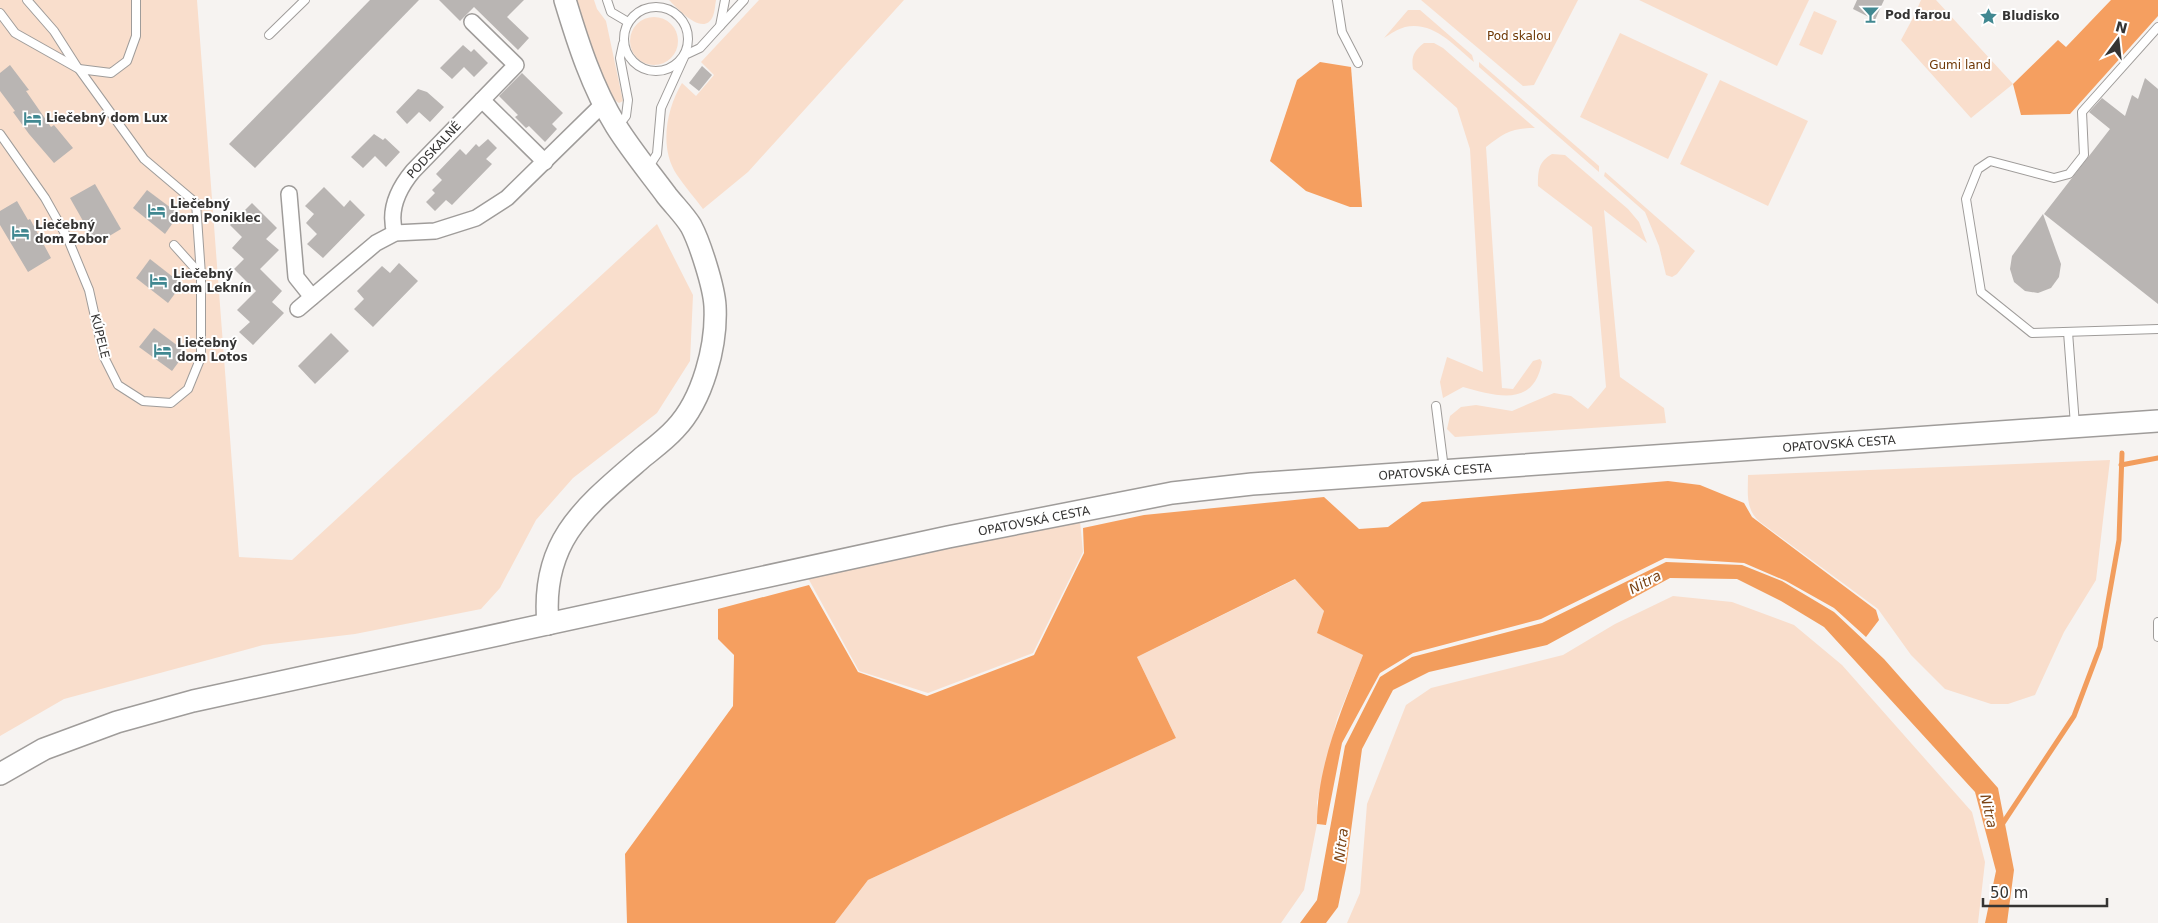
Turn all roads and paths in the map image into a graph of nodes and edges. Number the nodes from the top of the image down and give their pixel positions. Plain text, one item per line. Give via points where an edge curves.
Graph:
1 (27, 0) edge
2 (136, 0) edge
3 (305, 0) edge
4 (565, 0) edge
5 (607, 0) edge
6 (725, 0) edge
7 (744, 0) edge
8 (1337, 0) edge
9 (659, 4) edge
10 (0, 13) edge
11 (472, 22) dead end
12 (628, 22) junction
13 (720, 26) junction
14 (2158, 27) edge
15 (269, 35) dead end
16 (623, 42) junction
17 (685, 54) junction
18 (1358, 63) dead end
19 (78, 69) junction
20 (482, 100) junction
21 (603, 104) junction
22 (617, 127) junction
23 (0, 134) edge
24 (545, 162) junction
25 (646, 169) junction
26 (289, 194) dead end
27 (395, 233) junction
28 (174, 245) dead end
29 (201, 276) junction
30 (312, 297) junction
31 (298, 309) dead end
32 (2158, 329) edge
33 (2068, 332) junction
34 (1436, 406) dead end
35 (2158, 421) edge
36 (2075, 428) junction
37 (1444, 471) junction
38 (2158, 622) edge
39 (548, 624) junction
40 (2158, 637) edge
41 (0, 774) edge

1 - 19 lane, KÚPELE via 54,31
2 - 19 lane via 136,36 127,61 110,73
3 - 15 lane
4 - 21 street via 578,43
5 - 12 lane via 610,12
6 - 13 lane
7 - 13 lane
8 - 18 lane via 1342,32
9 - 12 lane via 646,8
9 - 17 lane via 676,14 687,29
10 - 19 lane via 16,33
11 - 20 street, PODSKALNÉ via 516,65
12 - 16 lane
13 - 17 lane via 700,48
14 - 33 lane via 2082,112 2084,155 2069,174 2054,178 1990,161 1978,169 1966,199 1981,292 2032,333
16 - 17 lane via 629,58 641,69 658,72 674,67
16 - 22 lane via 620,58 628,100 626,116
17 - 25 lane via 661,108 657,154
19 - 29 lane, KÚPELE via 144,159 196,203
20 - 24 street
20 - 27 street, PODSKALNÉ via 402,184 391,220
21 - 22 street
21 - 24 street
22 - 25 street
23 - 29 lane, KÚPELE via 45,198 68,238 89,290 104,357 118,385 143,401 171,403 188,389 201,357
24 - 27 street via 507,198 476,218 435,231
25 - 39 street via 691,226 706,267 715,305 707,371 696,400 676,429 591,502 560,542 546,590
26 - 30 street via 296,277
27 - 30 street via 376,243
28 - 29 lane
30 - 31 street
32 - 33 lane
33 - 36 lane
34 - 37 lane
35 - 36 street, OPATOVSKÁ CESTA
36 - 37 street, OPATOVSKÁ CESTA
37 - 39 street, OPATOVSKÁ CESTA via 1252,484 1172,494 948,537
38 - 40 lane
39 - 41 street, OPATOVSKÁ CESTA via 193,701 117,722 44,749

